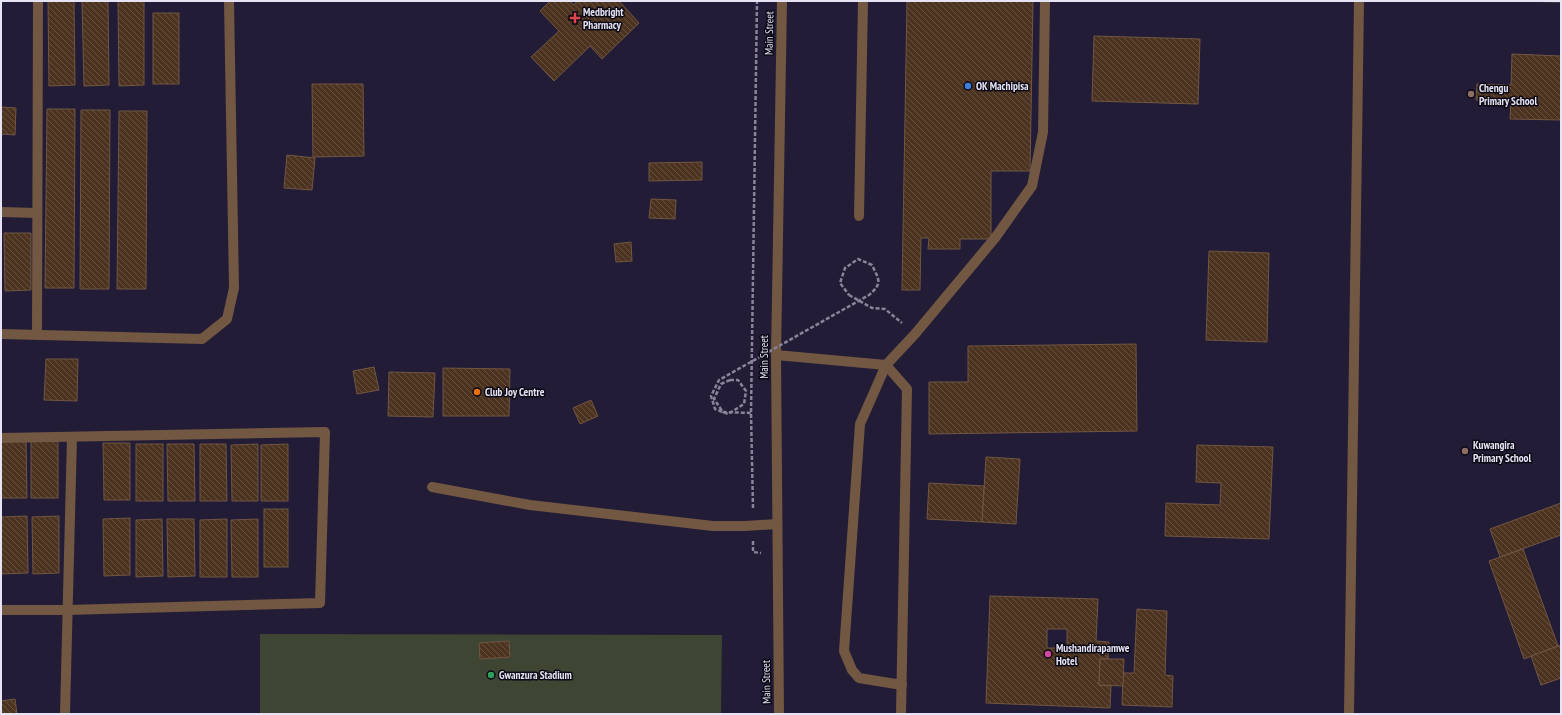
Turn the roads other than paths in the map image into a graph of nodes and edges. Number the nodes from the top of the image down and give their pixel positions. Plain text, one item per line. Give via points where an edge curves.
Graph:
1 (38, 1) edge
2 (229, 1) edge
3 (782, 1) edge
4 (863, 1) edge
5 (1044, 1) edge
6 (1359, 1) edge
7 (1, 212) edge
8 (37, 213) junction
9 (859, 216) dead end
10 (1, 334) edge
11 (37, 335) junction
12 (776, 355) junction
13 (886, 365) junction
14 (72, 437) junction
15 (1, 438) edge
16 (432, 487) dead end
17 (776, 524) junction
18 (1, 610) edge
19 (67, 610) junction
20 (902, 685) junction
21 (65, 714) edge
22 (779, 714) edge
23 (902, 714) edge
24 (1349, 714) edge

1 - 8 street
2 - 11 street via 234,288 227,318 202,339
3 - 12 street, Main Street
4 - 9 street
5 - 13 street via 1043,132 1032,186 995,238
6 - 24 street
7 - 8 street
8 - 11 street
10 - 11 street
12 - 13 street
12 - 17 street, Main Street
13 - 20 street via 907,389
13 - 20 street via 860,424 844,651 852,670 859,678
14 - 15 street
14 - 19 street
14 - 19 street via 325,432 320,603
16 - 17 street via 530,505 713,526
17 - 22 street, Main Street
18 - 19 street
19 - 21 street
20 - 23 street

